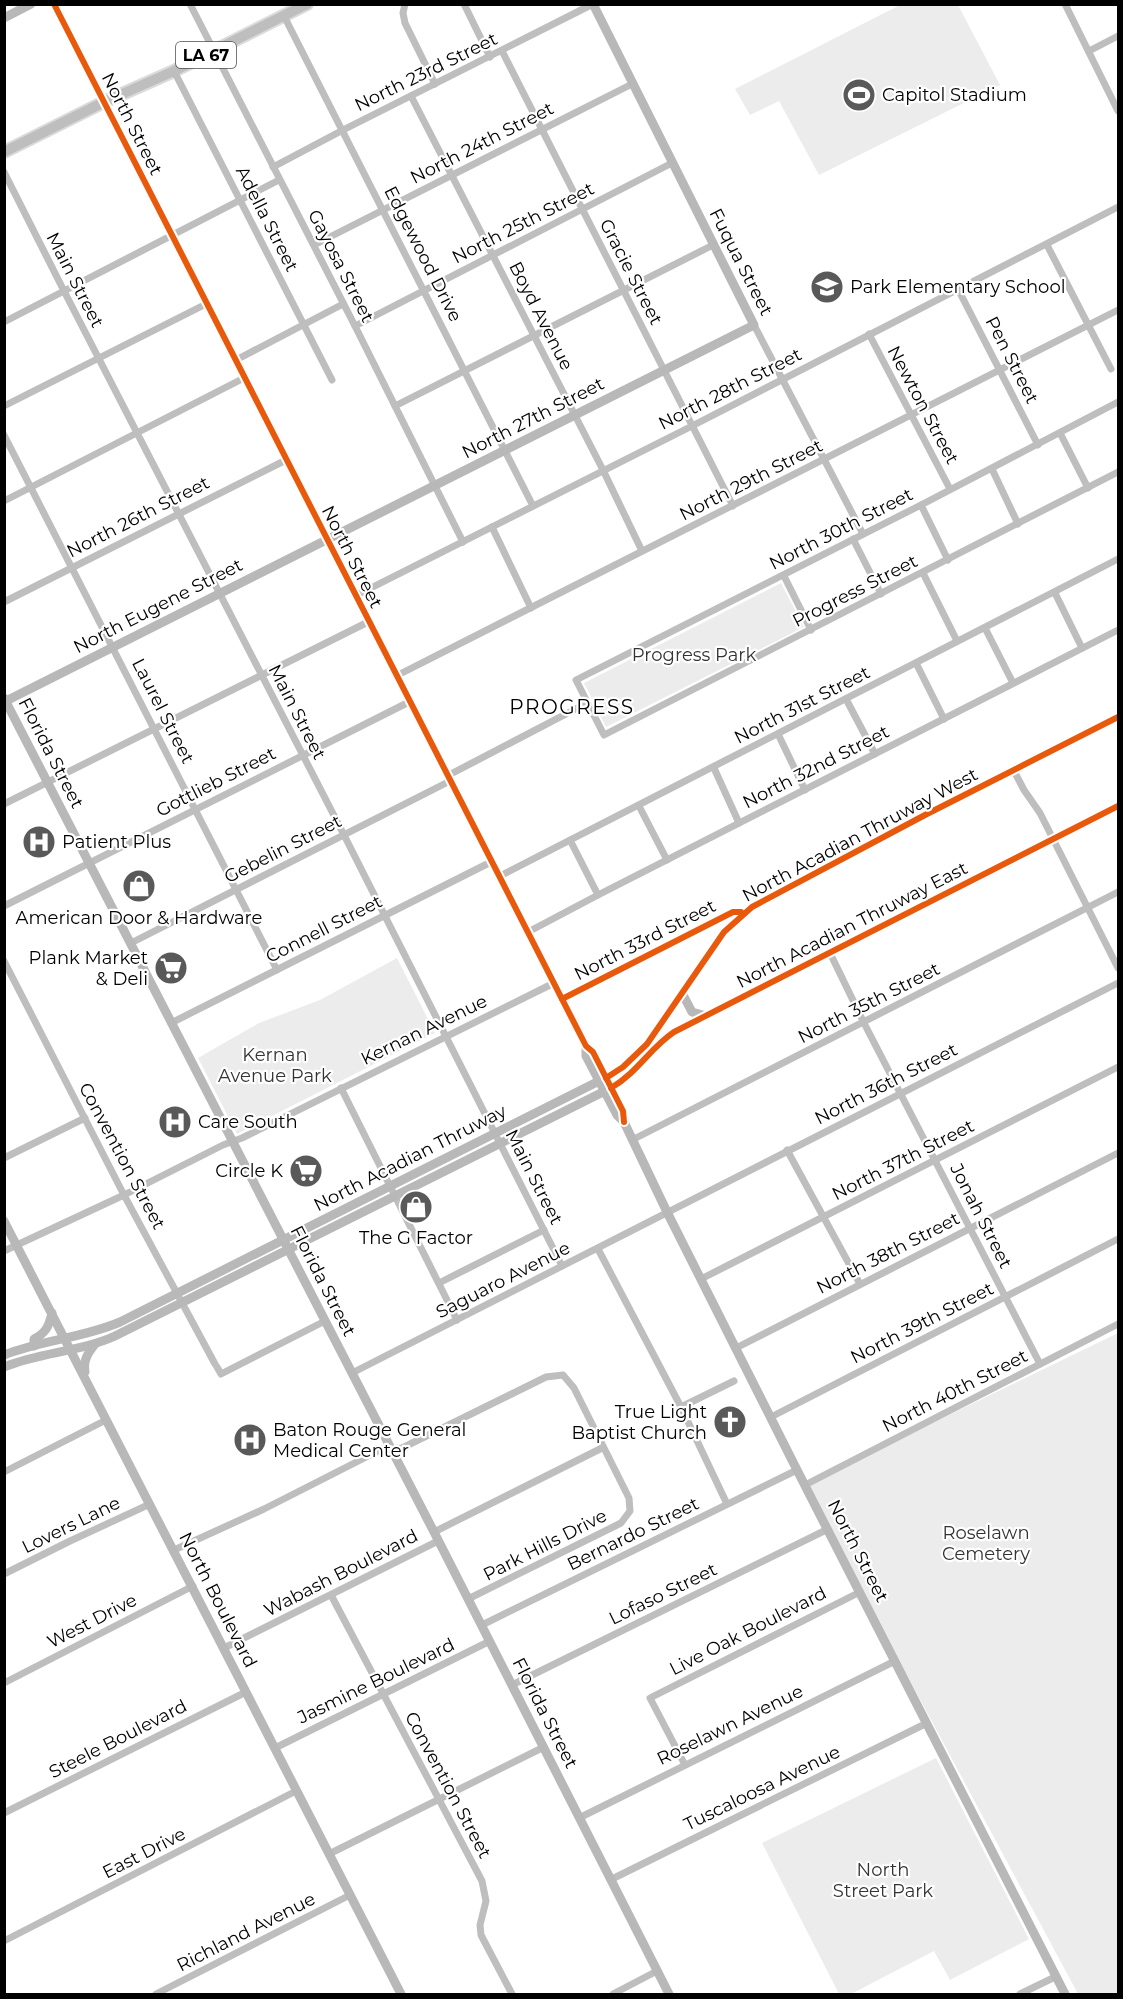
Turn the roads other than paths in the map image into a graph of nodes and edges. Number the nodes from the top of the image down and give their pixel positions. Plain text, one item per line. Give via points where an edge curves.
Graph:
1 (32, 4) edge
2 (54, 4) edge
3 (190, 4) edge
4 (307, 4) edge
5 (464, 4) edge
6 (1065, 4) edge
7 (593, 5) edge
8 (404, 7) edge
9 (284, 16) junction
10 (4, 18) edge
11 (1119, 36) edge
12 (214, 51) junction
13 (502, 51) junction
14 (1089, 51) junction
15 (490, 57) junction
16 (174, 71) junction
17 (435, 84) junction
18 (632, 84) junction
19 (411, 96) junction
20 (104, 102) junction
21 (1119, 111) edge
22 (343, 129) junction
23 (541, 130) junction
24 (4, 152) edge
25 (672, 163) junction
26 (273, 167) junction
27 (4, 172) edge
28 (451, 175) junction
29 (279, 180) junction
30 (241, 199) junction
31 (1119, 207) edge
32 (384, 209) junction
33 (582, 210) junction
34 (172, 235) junction
35 (314, 245) junction
36 (713, 245) junction
37 (1047, 245) junction
38 (493, 255) junction
39 (958, 289) junction
40 (425, 290) junction
41 (624, 290) junction
42 (64, 291) junction
43 (206, 304) junction
44 (343, 304) junction
45 (1119, 309) edge
46 (4, 322) edge
47 (304, 324) junction
48 (754, 324) junction
49 (1089, 325) junction
50 (355, 326) junction
51 (869, 334) junction
52 (534, 336) junction
53 (98, 358) junction
54 (236, 360) junction
55 (1111, 369) dead end
56 (664, 370) junction
57 (1000, 370) junction
58 (466, 371) junction
59 (244, 378) junction
60 (782, 379) junction
61 (332, 380) dead end
62 (1119, 402) edge
63 (4, 406) edge
64 (395, 406) junction
65 (574, 415) junction
66 (911, 416) junction
67 (692, 426) junction
68 (138, 433) junction
69 (1060, 433) junction
70 (4, 435) edge
71 (1038, 445) junction
72 (505, 450) junction
73 (286, 460) junction
74 (824, 460) junction
75 (992, 469) junction
76 (603, 470) junction
77 (1119, 472) edge
78 (435, 486) junction
79 (31, 487) junction
80 (1088, 488) junction
81 (950, 489) junction
82 (4, 501) edge
83 (921, 505) junction
84 (533, 506) junction
85 (733, 506) junction
86 (179, 513) junction
87 (1018, 524) junction
88 (492, 527) junction
89 (863, 534) junction
90 (853, 539) junction
91 (327, 540) junction
92 (463, 542) junction
93 (642, 551) junction
94 (948, 560) junction
95 (1119, 560) edge
96 (71, 568) junction
97 (923, 573) junction
98 (784, 576) junction
99 (1055, 593) junction
100 (219, 594) junction
101 (880, 594) junction
102 (355, 596) junction
103 (4, 602) edge
104 (531, 608) junction
105 (368, 622) junction
106 (985, 628) junction
107 (811, 630) junction
108 (1119, 630) edge
109 (957, 641) junction
110 (113, 648) junction
111 (1082, 648) junction
112 (916, 663) junction
113 (262, 675) junction
114 (396, 676) junction
115 (1013, 684) junction
116 (846, 699) junction
117 (5, 701) edge
118 (409, 702) junction
119 (587, 703) junction
120 (1119, 717) edge
121 (944, 719) junction
122 (155, 728) junction
123 (778, 735) junction
124 (875, 754) junction
125 (302, 755) junction
126 (714, 768) junction
127 (1014, 771) junction
128 (448, 778) junction
129 (47, 782) junction
130 (805, 790) junction
131 (4, 804) edge
132 (639, 806) junction
133 (1119, 806) edge
134 (196, 808) junction
135 (740, 823) junction
136 (344, 835) junction
137 (1053, 839) junction
138 (570, 840) junction
139 (667, 860) junction
140 (491, 862) junction
141 (90, 863) junction
142 (498, 877) junction
143 (236, 890) junction
144 (1119, 892) edge
145 (598, 895) junction
146 (4, 906) edge
147 (1088, 908) junction
148 (744, 912) junction
149 (384, 915) junction
150 (528, 932) junction
151 (131, 944) junction
152 (830, 953) junction
153 (4, 961) edge
154 (1119, 968) edge
155 (277, 970) junction
156 (554, 983) junction
157 (1119, 983) edge
158 (682, 993) junction
159 (562, 999) junction
160 (707, 1016) junction
161 (171, 1023) junction
162 (864, 1023) junction
163 (446, 1036) junction
164 (586, 1046) junction
165 (598, 1062) junction
166 (623, 1067) junction
167 (1119, 1067) edge
168 (603, 1080) junction
169 (341, 1088) junction
170 (608, 1090) junction
171 (901, 1093) junction
172 (85, 1118) junction
173 (495, 1133) junction
174 (632, 1140) junction
175 (232, 1142) junction
176 (500, 1143) junction
177 (787, 1150) junction
178 (1119, 1153) edge
179 (4, 1158) edge
180 (936, 1161) junction
181 (392, 1192) junction
182 (124, 1195) junction
183 (667, 1212) junction
184 (823, 1217) junction
185 (4, 1221) edge
186 (970, 1228) junction
187 (544, 1230) junction
188 (1119, 1239) edge
189 (283, 1240) junction
190 (17, 1245) junction
191 (598, 1249) junction
192 (288, 1250) junction
193 (4, 1251) edge
194 (562, 1266) junction
195 (701, 1279) junction
196 (439, 1283) junction
197 (860, 1284) junction
198 (177, 1294) junction
199 (1006, 1297) junction
200 (182, 1303) junction
201 (52, 1313) junction
202 (457, 1320) junction
203 (325, 1321) junction
204 (1119, 1324) edge
205 (65, 1338) junction
206 (95, 1344) junction
207 (34, 1346) junction
208 (736, 1348) junction
209 (71, 1350) junction
210 (4, 1355) edge
211 (1040, 1364) junction
212 (4, 1367) edge
213 (352, 1373) junction
214 (85, 1378) junction
215 (734, 1381) dead end
216 (681, 1407) junction
217 (771, 1417) junction
218 (106, 1420) junction
219 (391, 1448) junction
220 (603, 1448) junction
221 (797, 1470) junction
222 (4, 1472) edge
223 (805, 1485) junction
224 (727, 1503) junction
225 (150, 1504) junction
226 (828, 1529) junction
227 (436, 1537) junction
228 (174, 1550) junction
229 (4, 1574) edge
230 (193, 1586) junction
231 (860, 1592) junction
232 (331, 1595) junction
233 (468, 1599) junction
234 (482, 1625) junction
235 (490, 1641) junction
236 (224, 1648) junction
237 (895, 1660) junction
238 (4, 1683) edge
239 (512, 1685) junction
240 (246, 1692) junction
241 (383, 1695) junction
242 (927, 1723) junction
243 (544, 1747) junction
244 (275, 1748) junction
245 (685, 1765) junction
246 (296, 1791) junction
247 (438, 1800) junction
248 (4, 1813) edge
249 (579, 1818) junction
250 (329, 1854) junction
251 (610, 1880) junction
252 (350, 1895) junction
253 (4, 1941) edge
254 (657, 1971) junction
255 (1055, 1977) junction
256 (156, 1995) edge
257 (401, 1995) edge
258 (512, 1995) edge
259 (613, 1995) edge
260 (669, 1995) edge
261 (1020, 1995) edge
262 (1065, 1995) edge

1 - 10 street
2 - 20 street, North Street
3 - 12 street, Gayosa Street
4 - 9 main road, LA 67
5 - 15 street
6 - 14 street
7 - 13 street, North 23rd Street
7 - 18 street, Fuqua Street
8 - 17 street via 405,23
9 - 12 main road, LA 67
9 - 22 street, Edgewood Drive
11 - 14 street
12 - 16 main road, LA 67
12 - 26 street, Gayosa Street
13 - 15 street, North 23rd Street
13 - 23 street, Gracie Street
14 - 21 street
15 - 17 street, North 23rd Street
16 - 20 main road, LA 67
16 - 30 street, Adella Street
17 - 19 street, North 23rd Street
18 - 23 street, North 24th Street
18 - 25 street, Fuqua Street
19 - 22 street, North 23rd Street
19 - 28 street, Boyd Avenue
20 - 24 main road, LA 67
20 - 34 street, North Street
22 - 26 street, North 23rd Street
22 - 32 street, Edgewood Drive
23 - 28 street, North 24th Street
23 - 33 street, Gracie Street
25 - 33 street, North 25th Street
25 - 36 street, Fuqua Street
26 - 29 street, Gayosa Street
27 - 42 street, Main Street
28 - 32 street, North 24th Street
28 - 38 street, Boyd Avenue
29 - 30 street
29 - 35 street, Gayosa Street
30 - 34 street
30 - 47 street, Adella Street
31 - 37 street, North 28th Street
32 - 35 street, North 24th Street
32 - 40 street, Edgewood Drive
33 - 38 street, North 25th Street
33 - 41 street, Gracie Street
34 - 42 street
34 - 43 street, North Street
35 - 44 street, Gayosa Street
36 - 41 street
36 - 48 street, Fuqua Street
37 - 39 street, North 28th Street
37 - 49 street
38 - 40 street, North 25th Street
38 - 52 street, Boyd Avenue
39 - 51 street, North 28th Street
39 - 57 street, Pen Street
40 - 50 street, North 25th Street
40 - 58 street, Edgewood Drive
41 - 52 street
41 - 56 street, Gracie Street
42 - 46 street
42 - 53 street, Main Street
43 - 53 street
43 - 54 street, North Street
44 - 47 street
44 - 50 street, Gayosa Street
45 - 49 street, North 29th Street
47 - 54 street
47 - 61 street, Adella Street
48 - 56 street, North 27th Street
48 - 60 street, Fuqua Street
49 - 55 street
49 - 57 street, North 29th Street
50 - 64 street, Gayosa Street
51 - 60 street, North 28th Street
51 - 66 street, Newton Street
52 - 58 street
52 - 65 street, Boyd Avenue
53 - 63 street
53 - 68 street, Main Street
54 - 59 street, North Street
56 - 65 street, North 27th Street
56 - 67 street, Gracie Street
57 - 66 street, North 29th Street
57 - 71 street, Pen Street
58 - 64 street
58 - 72 street, Edgewood Drive
59 - 68 street
59 - 73 street, North Street
60 - 67 street, North 28th Street
60 - 74 street, Fuqua Street
62 - 69 street, North 30th Street
64 - 78 street, Gayosa Street
65 - 72 street, North 27th Street
65 - 76 street, Boyd Avenue
66 - 74 street, North 29th Street
66 - 81 street, Newton Street
67 - 76 street, North 28th Street
67 - 85 street, Gracie Street
68 - 79 street
68 - 86 street, Main Street
69 - 71 street, North 30th Street
69 - 80 street
70 - 79 street, Laurel Street
71 - 75 street, North 30th Street
72 - 78 street, North 27th Street
72 - 84 street, Edgewood Drive
73 - 86 street, North 26th Street
73 - 91 street, North Street
74 - 85 street, North 29th Street
74 - 89 street, Fuqua Street
75 - 81 street, North 30th Street
75 - 87 street
76 - 84 street, North 28th Street
76 - 93 street, Boyd Avenue
77 - 80 street, Progress Street
78 - 91 street, North 27th Street
78 - 92 street, Gayosa Street
79 - 82 street
79 - 96 street, Laurel Street
80 - 87 street, Progress Street
81 - 83 street, North 30th Street
83 - 89 street, North 30th Street
83 - 94 street
84 - 88 street, North 28th Street
85 - 93 street, North 29th Street
86 - 96 street, North 26th Street
86 - 100 street, Main Street
87 - 94 street, Progress Street
88 - 92 street, North 28th Street
88 - 104 street
89 - 90 street, North 30th Street
90 - 98 street, North 30th Street
90 - 101 street
91 - 100 street, North Eugene Street
91 - 102 street, North Street
92 - 102 street, North 28th Street
93 - 104 street, North 29th Street
94 - 97 street, Progress Street
95 - 99 street, North 31st Street
96 - 103 street, North 26th Street
96 - 110 street, Laurel Street
97 - 101 street, Progress Street
97 - 109 street
98 - 107 street
98 - 119 street, North 30th Street via 576,680
99 - 106 street, North 31st Street
99 - 111 street
100 - 110 street, North Eugene Street
100 - 113 street, Main Street
101 - 107 street, Progress Street
102 - 105 street, North Street
104 - 114 street, North 29th Street
105 - 113 street
105 - 114 street, North Street
106 - 109 street, North 31st Street
106 - 115 street
107 - 119 street, Progress Street via 604,735
108 - 111 street, North 32nd Street
109 - 112 street, North 31st Street
110 - 117 street, North Eugene Street
110 - 122 street, Laurel Street
111 - 115 street, North 32nd Street
112 - 116 street, North 31st Street
112 - 121 street
113 - 122 street
113 - 125 street, Main Street
114 - 118 street, North Street
115 - 121 street, North 32nd Street
116 - 123 street, North 31st Street
116 - 124 street
117 - 129 street, Florida Street
118 - 125 street, Gottlieb Street
118 - 128 street, North Street
119 - 128 street
120 - 127 street, North Acadian Thruway West
121 - 124 street, North 32nd Street
122 - 129 street
122 - 134 street, Laurel Street
123 - 126 street, North 31st Street
123 - 130 street
124 - 130 street, North 32nd Street
125 - 134 street, Gottlieb Street
125 - 136 street, Main Street
126 - 132 street, North 31st Street
126 - 135 street
127 - 137 street
127 - 148 street, North Acadian Thruway West
128 - 136 street, Gebelin Street
128 - 140 street, North Street
129 - 131 street
129 - 141 street, Florida Street
130 - 135 street, North 32nd Street
132 - 138 street, North 31st Street
132 - 139 street
133 - 137 street, North Acadian Thruway East
134 - 141 street, Gottlieb Street
134 - 143 street, Laurel Street
135 - 139 street, North 32nd Street
136 - 143 street, Gebelin Street
136 - 149 street, Main Street
137 - 147 street
137 - 152 street, North Acadian Thruway East
138 - 142 street, North 31st Street
138 - 145 street
139 - 145 street, North 32nd Street
140 - 142 street, North Street
140 - 149 street, Connell Street
141 - 146 street, Gottlieb Street
141 - 151 street, Florida Street
142 - 150 street, North Street
143 - 151 street, Gebelin Street
143 - 155 street, Laurel Street
144 - 147 street, North 35th Street
145 - 150 street, North 32nd Street
147 - 154 street
147 - 162 street, North 35th Street
148 - 158 street, North Acadian Thruway West via 724,932
148 - 159 street, North 33rd Street via 733,912
149 - 155 street, Connell Street
149 - 163 street, Main Street
150 - 156 street, North Street
151 - 161 street, Florida Street
152 - 160 street, North Acadian Thruway East
152 - 162 street, Jonah Street
153 - 172 street, Convention Street
155 - 161 street, Connell Street
156 - 159 street, North Street
156 - 163 street, Kernan Avenue
157 - 171 street, North 36th Street
158 - 160 street via 692,1012
158 - 166 street, North Acadian Thruway West via 652,1037
159 - 164 street, North Street
160 - 170 street, North Acadian Thruway East via 665,1039 638,1068
161 - 175 street, Florida Street
162 - 171 street, Jonah Street
162 - 174 street, North 35th Street
163 - 169 street, Kernan Avenue
163 - 173 street, Main Street
164 - 165 street, North Street
164 - 168 street, North Street via 586,1056
165 - 166 street via 608,1069
165 - 168 street, North Street
166 - 168 street, North Acadian Thruway West
167 - 180 street, North 37th Street
168 - 170 street, North Street
168 - 173 street, North Acadian Thruway
169 - 175 street, Kernan Avenue
169 - 181 street
170 - 174 street, North Street via 623,1111
170 - 176 street, North Acadian Thruway
171 - 177 street, North 36th Street
171 - 180 street, Jonah Street
172 - 179 street
172 - 182 street, Convention Street
173 - 176 street, Main Street
173 - 181 street, North Acadian Thruway
174 - 183 street, North Street
175 - 182 street, Kernan Avenue
175 - 189 street, Florida Street
176 - 181 street, North Acadian Thruway
176 - 187 street, Main Street
177 - 183 street, North 36th Street
177 - 184 street
178 - 186 street, North 38th Street
180 - 184 street, North 37th Street
180 - 186 street, Jonah Street
181 - 189 street, North Acadian Thruway
181 - 192 street, North Acadian Thruway
181 - 196 street
182 - 190 street, Kernan Avenue
182 - 198 street, Convention Street
183 - 191 street, Saguaro Avenue
183 - 195 street, North Street
184 - 195 street, North 37th Street
184 - 197 street
185 - 190 street, North Boulevard
186 - 197 street, North 38th Street
186 - 199 street, Jonah Street
187 - 194 street, Main Street
187 - 196 street
188 - 199 street, North 39th Street
189 - 192 street, Florida Street
189 - 198 street, North Acadian Thruway
190 - 193 street, Kernan Avenue
190 - 201 street, North Boulevard
191 - 194 street, Saguaro Avenue
191 - 216 street
192 - 200 street, North Acadian Thruway
192 - 203 street, Florida Street
194 - 202 street, Saguaro Avenue
195 - 208 street, North Street
196 - 202 street
197 - 208 street, North 38th Street
198 - 200 street, Convention Street
198 - 205 street, North Acadian Thruway via 109,1327
199 - 211 street, Jonah Street
199 - 217 street, North 39th Street
200 - 203 street, Convention Street via 218,1368
200 - 206 street, North Acadian Thruway
201 - 205 street, North Boulevard
201 - 207 street via 48,1328 34,1339
202 - 213 street, Saguaro Avenue
203 - 213 street, Florida Street
204 - 211 street, North 40th Street
205 - 207 street, North Acadian Thruway
205 - 209 street, North Boulevard
206 - 209 street, North Acadian Thruway
206 - 214 street via 86,1356
207 - 210 street, North Acadian Thruway
208 - 217 street, North Street
209 - 212 street, North Acadian Thruway
209 - 214 street, North Boulevard
211 - 223 street, North 40th Street
213 - 219 street, Florida Street
214 - 218 street, North Boulevard
215 - 216 street
216 - 224 street
217 - 221 street, North Street
218 - 222 street
218 - 225 street, North Boulevard
219 - 220 street via 402,1448 546,1377 562,1375 574,1388
219 - 227 street, Florida Street
219 - 228 street
220 - 227 street, Wabash Boulevard
220 - 233 street, Park Hills Drive via 628,1498 630,1511 621,1523
221 - 223 street, North Street
221 - 224 street, Bernardo Street
223 - 226 street, North Street
224 - 234 street, Bernardo Street
225 - 228 street, North Boulevard
225 - 229 street, Lovers Lane
226 - 231 street, North Street
226 - 239 street, Lofaso Street
227 - 232 street, Wabash Boulevard
227 - 233 street, Florida Street
228 - 230 street, North Boulevard
230 - 236 street, North Boulevard
230 - 238 street, West Drive
231 - 237 street, North Street
231 - 245 street, Live Oak Boulevard via 650,1698
232 - 236 street, Wabash Boulevard
232 - 241 street, Convention Street
233 - 234 street, Florida Street
234 - 235 street, Florida Street
235 - 239 street, Florida Street
235 - 241 street, Jasmine Boulevard
236 - 240 street, North Boulevard
237 - 242 street, North Street
237 - 245 street, Roselawn Avenue
239 - 243 street, Florida Street
240 - 244 street, North Boulevard
240 - 248 street, Steele Boulevard
241 - 244 street, Jasmine Boulevard
241 - 247 street, Convention Street
242 - 251 street, Tuscaloosa Avenue
242 - 255 street, North Street
243 - 247 street
243 - 249 street, Florida Street
244 - 246 street, North Boulevard
245 - 249 street, Roselawn Avenue
246 - 250 street, North Boulevard
246 - 253 street, East Drive
247 - 250 street
247 - 258 street, Convention Street via 482,1881 486,1901 481,1935
249 - 251 street, Florida Street
250 - 252 street, North Boulevard
251 - 254 street, Florida Street
252 - 256 street, Richland Avenue
252 - 257 street, North Boulevard
254 - 259 street
254 - 260 street, Florida Street
255 - 261 street
255 - 262 street, North Street

